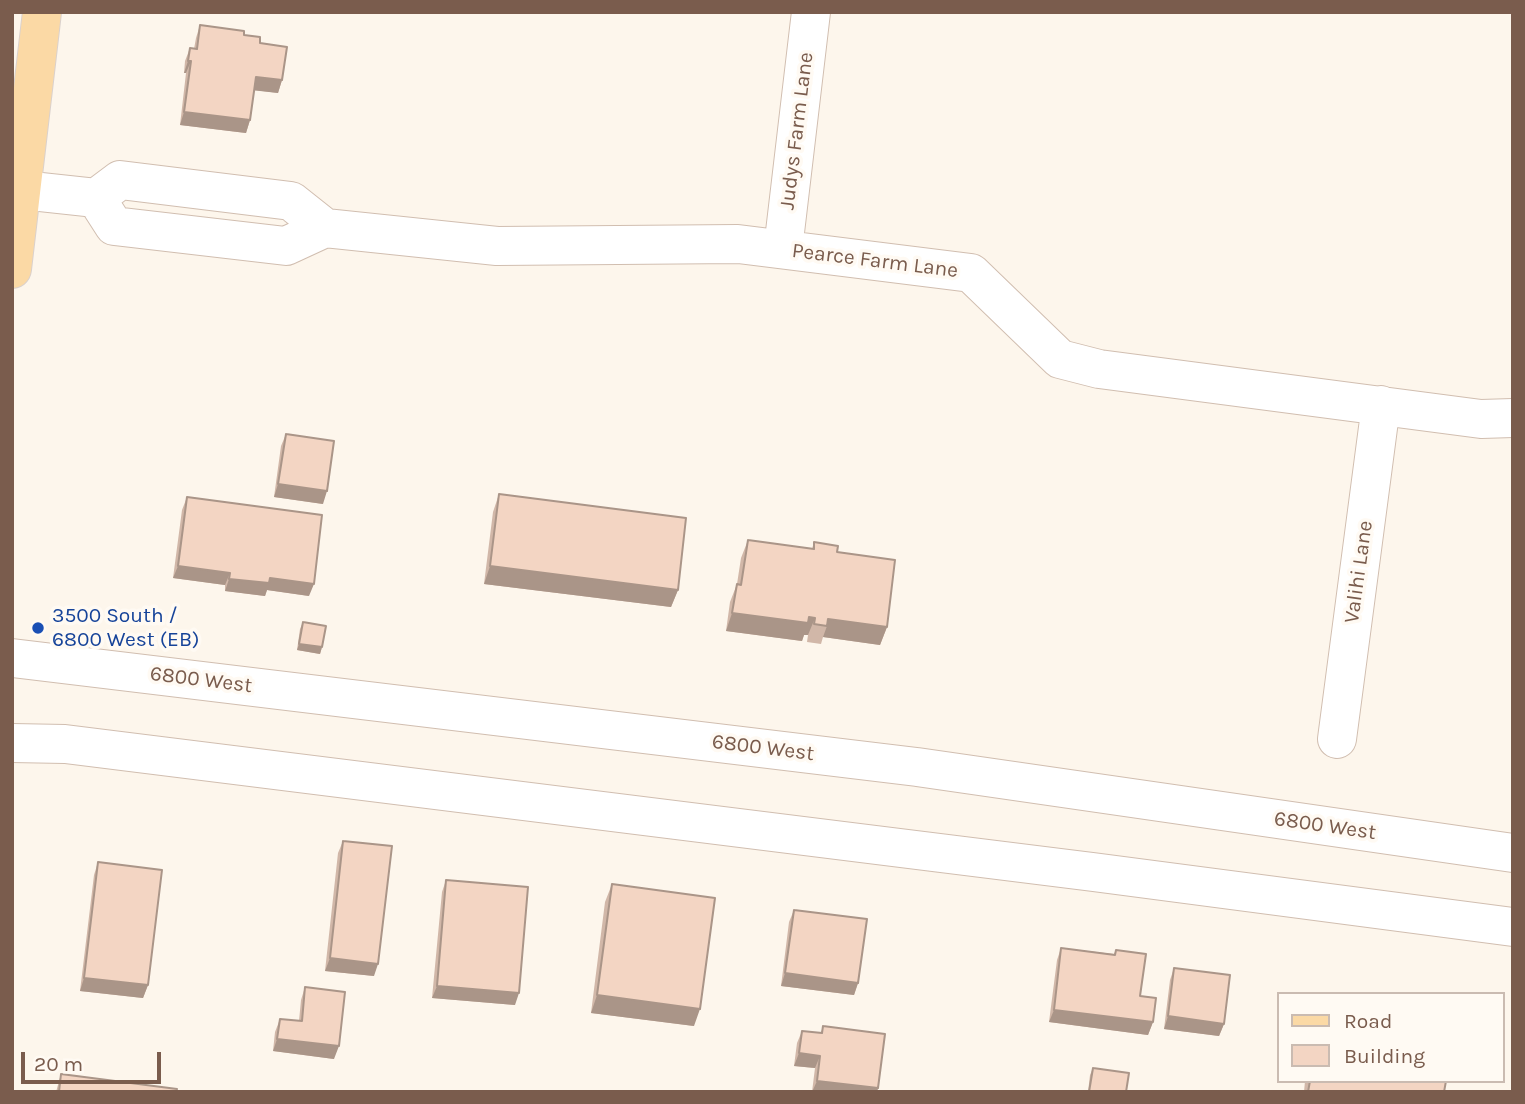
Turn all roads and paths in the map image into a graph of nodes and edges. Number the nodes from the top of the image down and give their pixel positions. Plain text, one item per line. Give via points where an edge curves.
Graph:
1 (43, 12) edge
2 (811, 12) edge
3 (22, 190) junction
4 (783, 249) junction
5 (12, 269) edge
6 (1381, 405) junction
7 (1513, 418) edge
8 (12, 657) edge
9 (1337, 739) dead end
10 (12, 743) edge
11 (1513, 853) edge
12 (1513, 926) edge

1 - 3 main road
2 - 4 street, Judys Farm Lane
3 - 4 street, Pearce Farm Lane via 96,198 120,180 291,201 325,228 497,246 738,244
3 - 5 main road
4 - 6 street, Pearce Farm Lane via 971,273 1060,359 1099,369
6 - 7 street, Pearce Farm Lane via 1480,419
6 - 9 street, Valihi Lane
8 - 11 street, 6800 West via 918,767
10 - 12 street via 78,746

